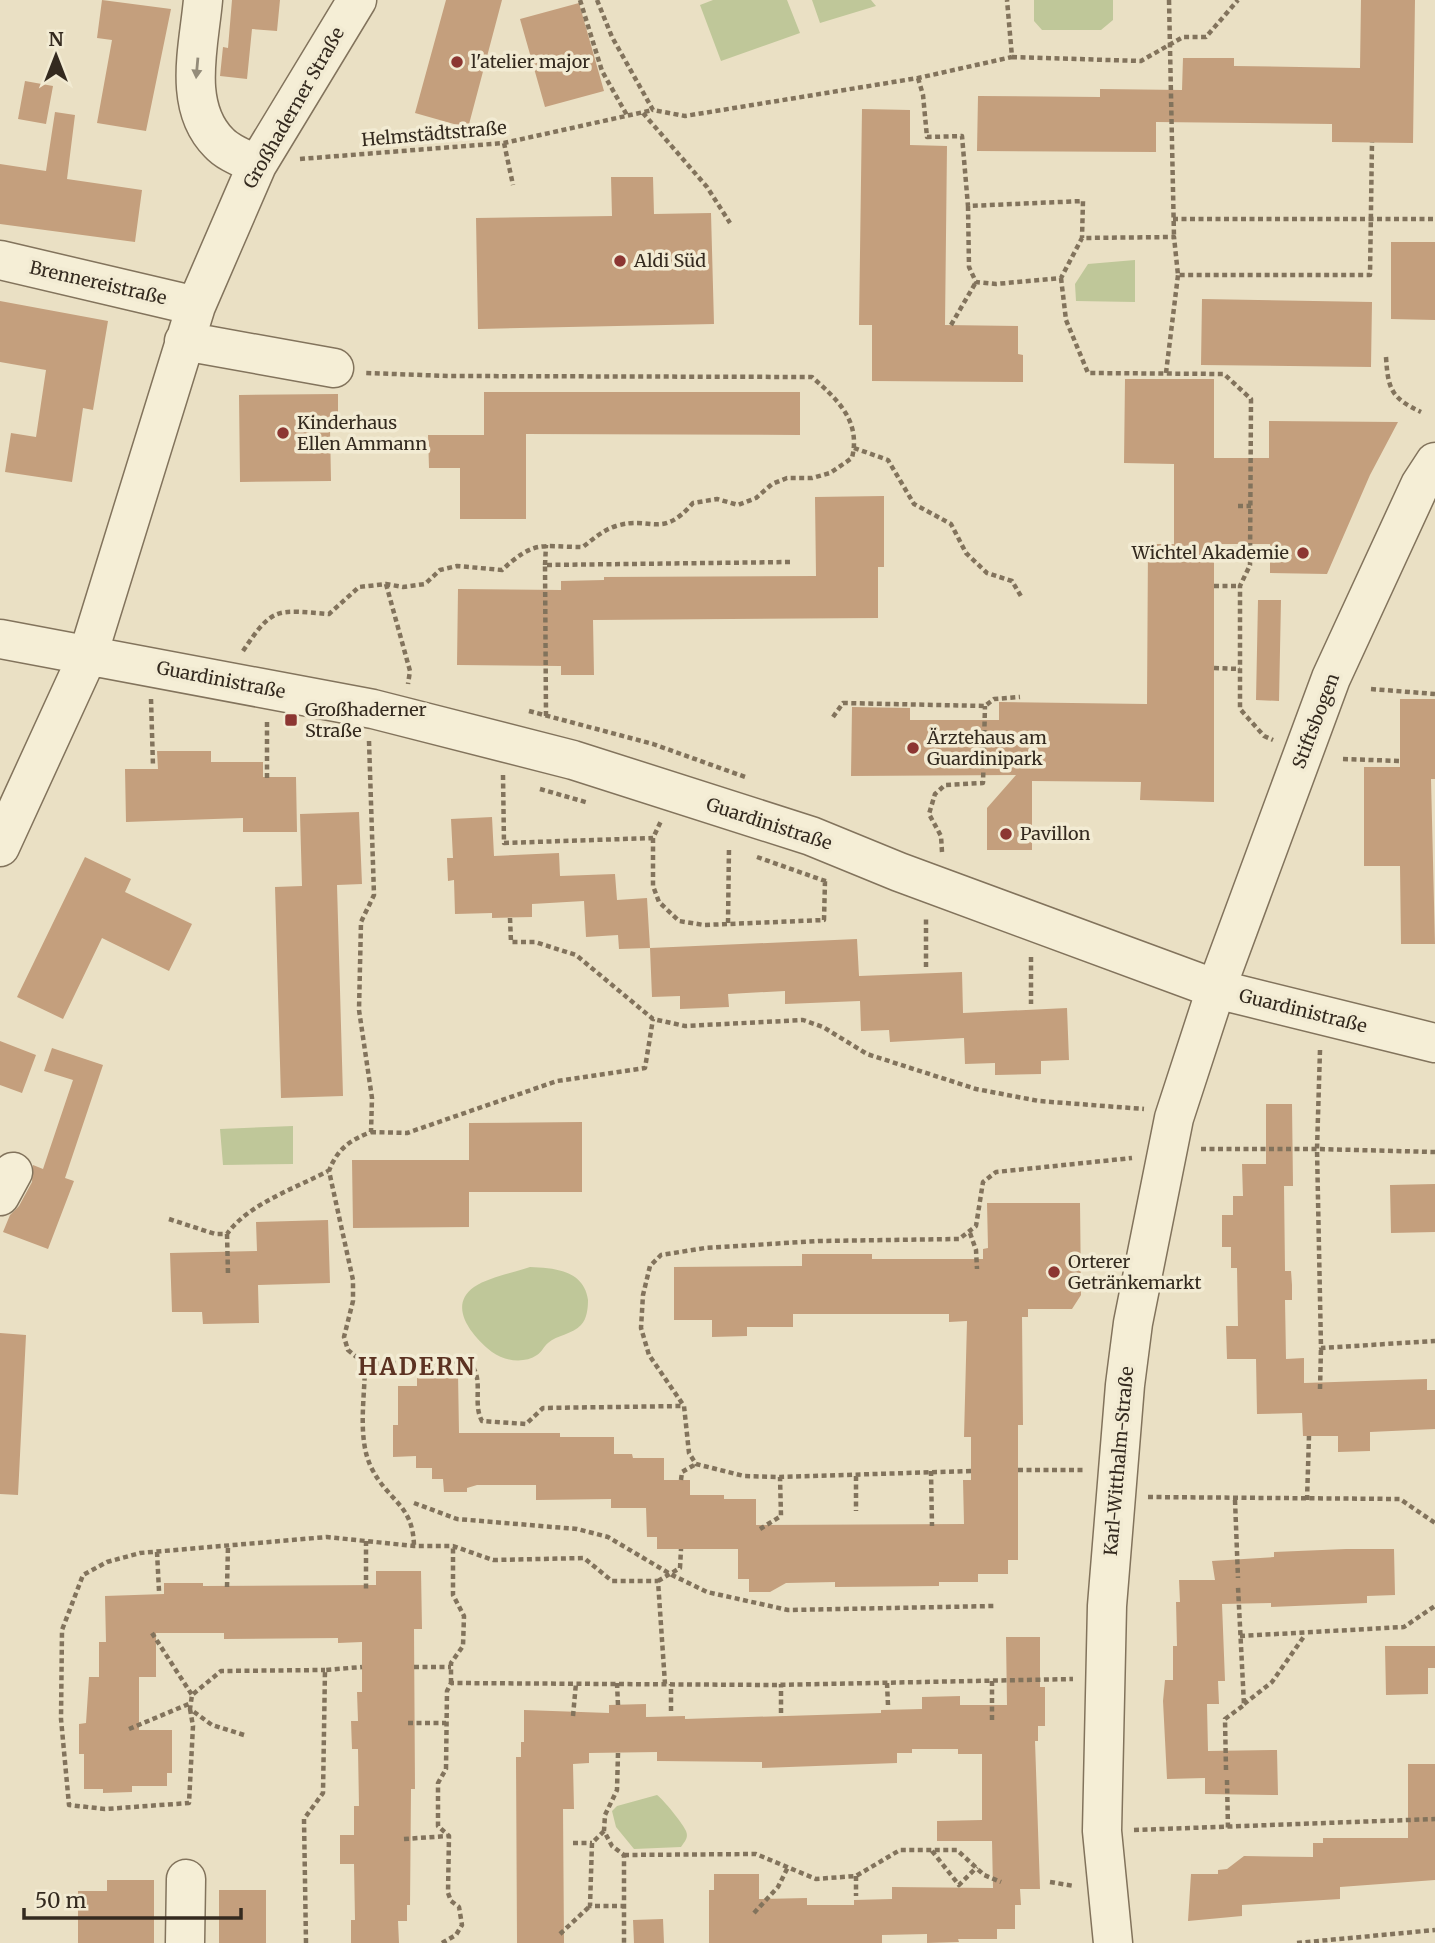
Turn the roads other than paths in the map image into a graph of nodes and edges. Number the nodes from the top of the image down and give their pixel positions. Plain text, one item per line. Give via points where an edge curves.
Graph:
1 (203, 0) edge
2 (357, 0) edge
3 (257, 165) junction
4 (0, 260) edge
5 (190, 323) junction
6 (334, 368) road end
7 (1435, 461) edge
8 (0, 639) edge
9 (88, 655) junction
10 (0, 846) edge
11 (1216, 989) junction
12 (1435, 1043) edge
13 (186, 1879) dead end
14 (184, 1943) edge
15 (1113, 1943) edge

1 -> 3 street via 195,89 205,124 220,145
2 - 3 street, Großhaderner Straße
3 - 5 street, Großhaderner Straße
4 - 5 street, Brennereistraße
5 - 6 street, Brennereistraße
5 - 9 street, Großhaderner Straße
7 - 11 street, Stiftsbogen via 1331,678
8 - 9 street, Guardinistraße
9 - 10 street, Großhaderner Straße
9 - 11 street, Guardinistraße via 236,683 369,734 537,770 668,815 811,836
11 - 12 street, Guardinistraße
11 - 15 street, Karl-Witthalm-Straße via 1169,1143 1133,1323 1104,1678 1101,1831
13 - 14 street

